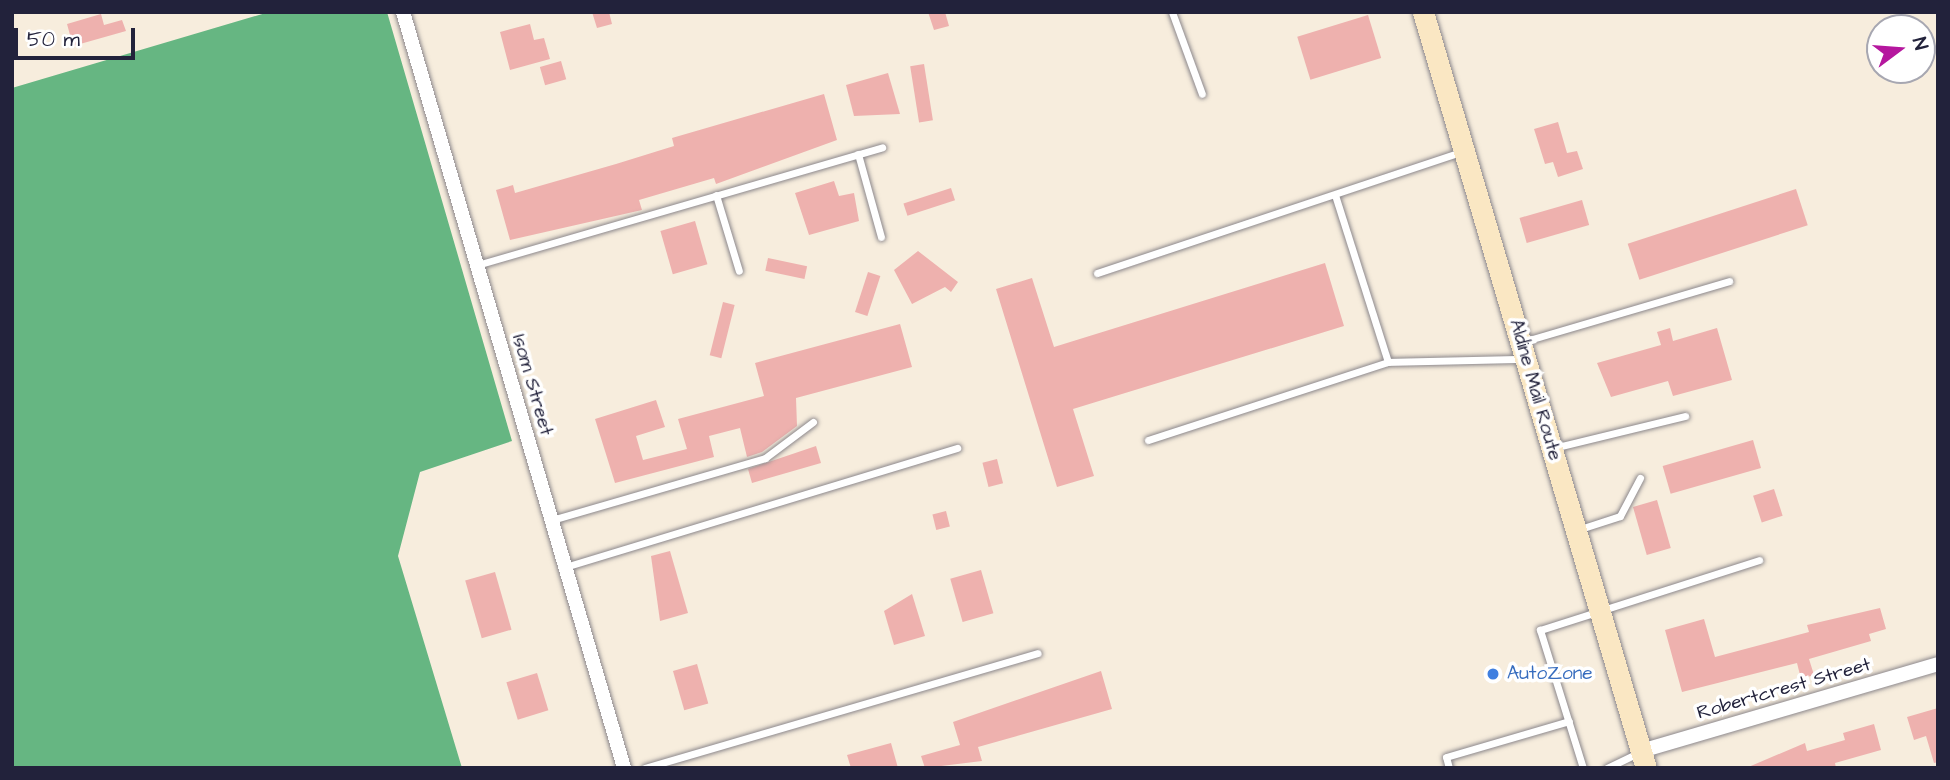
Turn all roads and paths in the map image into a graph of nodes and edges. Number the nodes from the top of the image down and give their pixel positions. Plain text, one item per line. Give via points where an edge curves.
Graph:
1 (403, 12) edge
2 (1172, 12) edge
3 (1423, 12) edge
4 (1202, 94) dead end
5 (882, 147) dead end
6 (1464, 151) junction
7 (858, 154) junction
8 (716, 195) junction
9 (1335, 195) junction
10 (881, 237) dead end
11 (477, 265) junction
12 (739, 271) dead end
13 (1097, 272) dead end
14 (1729, 281) dead end
15 (1523, 351) junction
16 (1388, 362) junction
17 (1685, 416) dead end
18 (813, 422) dead end
19 (1148, 440) dead end
20 (957, 448) dead end
21 (1552, 448) junction
22 (1640, 478) dead end
23 (552, 521) junction
24 (1576, 530) junction
25 (1759, 560) dead end
26 (565, 567) junction
27 (1600, 612) junction
28 (1037, 653) dead end
29 (1938, 664) edge
30 (1569, 721) junction
31 (1643, 760) edge
32 (624, 768) edge
33 (645, 768) edge
34 (1449, 768) edge
35 (1583, 768) edge
36 (1607, 768) edge

1 - 11 street, Isom Street
2 - 4 lane
3 - 6 main road, Aldine Mail Route
5 - 7 lane
6 - 9 lane
6 - 15 main road, Aldine Mail Route
7 - 8 lane
7 - 10 lane
8 - 11 lane
8 - 12 lane
9 - 13 lane
9 - 16 lane
11 - 23 street, Isom Street
14 - 15 lane
15 - 16 lane
15 - 21 main road, Aldine Mail Route
16 - 19 lane
17 - 21 lane
18 - 23 lane via 765,458
20 - 26 lane
21 - 24 main road, Aldine Mail Route
22 - 24 lane via 1620,516
23 - 26 street, Isom Street
24 - 27 main road, Aldine Mail Route
25 - 27 lane
26 - 32 street, Isom Street
27 - 30 lane via 1540,630
27 - 31 main road, Aldine Mail Route
28 - 33 lane
29 - 31 street, Robertcrest Street
30 - 34 lane via 1446,757
30 - 35 lane
31 - 36 lane

